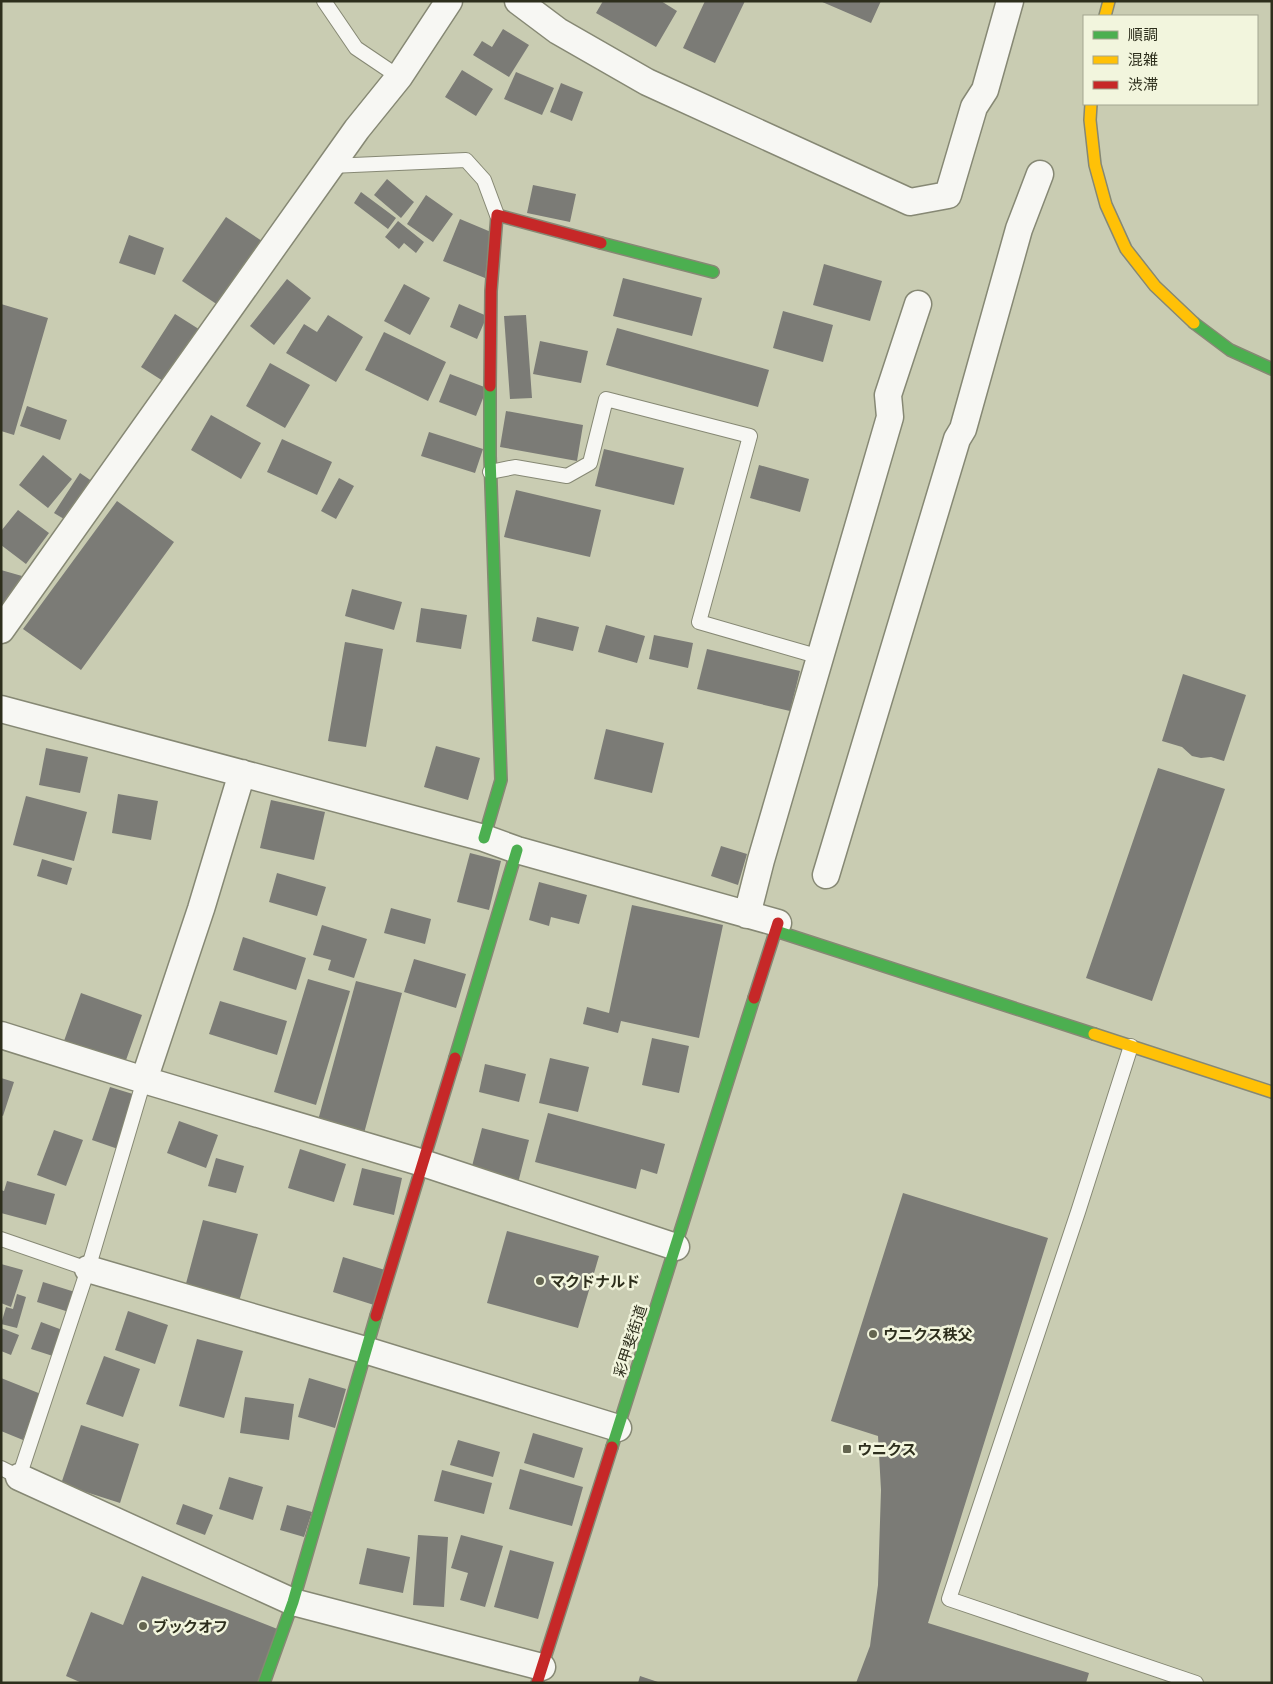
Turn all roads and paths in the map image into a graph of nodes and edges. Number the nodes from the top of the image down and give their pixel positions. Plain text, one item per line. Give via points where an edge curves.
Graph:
1 (324, 1) edge
2 (448, 1) edge
3 (518, 1) edge
4 (1010, 1) edge
5 (1109, 1) edge
6 (1105, 15) edge
7 (399, 77) junction
8 (1091, 105) edge
9 (331, 166) junction
10 (1040, 174) dead end
11 (497, 215) junction
12 (712, 272) dead end
13 (918, 304) dead end
14 (1272, 369) edge
15 (490, 472) junction
16 (1, 630) edge
17 (820, 657) junction
18 (1, 709) edge
19 (242, 773) junction
20 (484, 838) junction
21 (517, 850) junction
22 (826, 875) dead end
23 (747, 915) junction
24 (777, 927) junction
25 (1, 1035) edge
26 (1131, 1046) junction
27 (144, 1080) junction
28 (1272, 1092) edge
29 (424, 1163) junction
30 (1, 1239) edge
31 (676, 1247) junction
32 (88, 1269) junction
33 (364, 1350) junction
34 (618, 1428) junction
35 (10, 1472) edge
36 (293, 1602) junction
37 (540, 1675) edge
38 (264, 1683) edge
39 (1196, 1683) edge

1 - 7 lane via 356,48
2 - 7 street
3 - 4 street via 558,31 647,82 910,202 948,195 974,107 985,90
5 - 6 main road
7 - 9 street
8 - 14 main road via 1095,165 1106,205 1126,249 1155,286 1191,321 1230,350
9 - 11 lane via 466,160 484,180
9 - 16 street
10 - 22 street via 1019,229 963,429 957,439
11 - 12 main road
11 - 15 main road via 491,291
13 - 17 street via 888,395 890,417
15 - 17 lane via 515,467 567,476 590,463 606,399 750,436 699,622
15 - 20 main road via 501,780
17 - 23 street
18 - 19 street
19 - 20 street
19 - 27 street
20 - 21 street
21 - 23 street
21 - 29 main road
23 - 24 street
24 - 26 main road
24 - 31 main road, 彩甲斐街道
25 - 27 street
26 - 28 main road
26 - 39 lane via 950,1599
27 - 29 street
27 - 32 lane
29 - 31 street
29 - 33 main road
30 - 32 lane
31 - 34 main road, 彩甲斐街道
32 - 33 street
32 - 35 lane
33 - 34 street
33 - 36 main road
34 - 37 main road, 彩甲斐街道
35 - 36 street
36 - 37 street
36 - 38 main road

